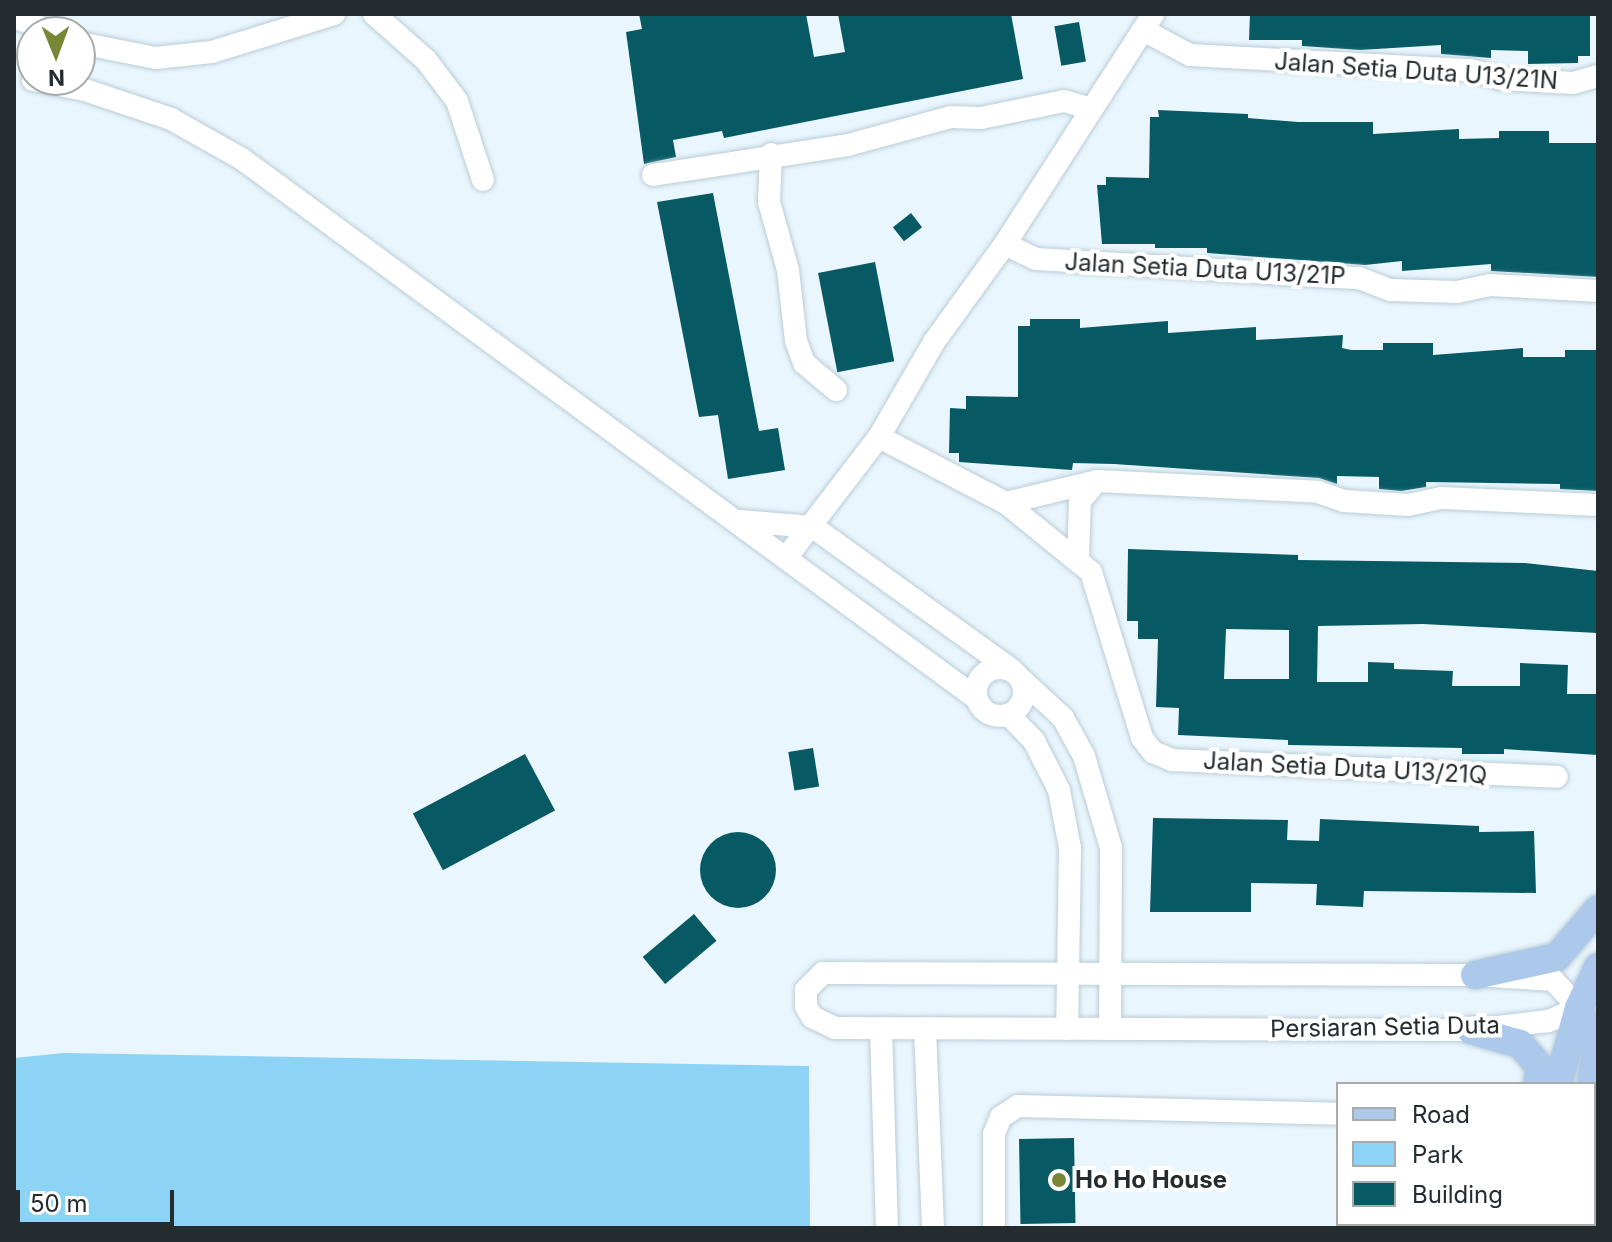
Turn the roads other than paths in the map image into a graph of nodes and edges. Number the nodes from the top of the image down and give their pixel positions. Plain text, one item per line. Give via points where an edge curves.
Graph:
1 (334, 14) edge
2 (374, 14) edge
3 (1148, 22) edge
4 (96, 46) edge
5 (1598, 76) edge
6 (96, 94) edge
7 (1092, 109) junction
8 (771, 154) junction
9 (653, 175) dead end
10 (483, 180) dead end
11 (1005, 244) junction
12 (1598, 291) edge
13 (836, 390) dead end
14 (879, 437) junction
15 (1097, 481) junction
16 (1006, 503) junction
17 (1598, 505) edge
18 (740, 521) junction
19 (813, 527) junction
20 (786, 558) junction
21 (1078, 560) junction
22 (1017, 675) junction
23 (976, 698) junction
24 (1009, 715) junction
25 (1557, 777) dead end
26 (1598, 909) edge
27 (1598, 967) edge
28 (1068, 973) junction
29 (1110, 973) junction
30 (1475, 975) junction
31 (1588, 1002) edge
32 (881, 1028) junction
33 (925, 1028) junction
34 (1067, 1029) junction
35 (1110, 1029) junction
36 (1471, 1030) junction
37 (1537, 1082) edge
38 (1559, 1082) edge
39 (1591, 1082) edge
40 (1336, 1114) edge
41 (887, 1228) edge
42 (933, 1228) edge
43 (994, 1228) edge

1 - 4 street via 212,52 156,58
2 - 10 street via 426,60 457,101
3 - 5 street, Jalan Setia Duta U13/21N via 1190,55 1471,70 1503,79 1559,82
3 - 7 street
6 - 18 street via 171,119 242,159
7 - 8 street via 1064,101 981,118 951,117 848,145
7 - 11 street
8 - 9 street
8 - 13 street via 769,202 788,270 796,341 804,363
11 - 12 street, Jalan Setia Duta U13/21P via 1036,259 1359,278 1391,290 1457,292 1490,285
11 - 14 street via 934,342
14 - 16 street
14 - 19 street
15 - 16 street
15 - 17 street via 1318,492 1344,501 1408,505 1442,498
15 - 21 street via 1080,501
16 - 21 street
18 - 19 street
18 - 20 street
19 - 20 street
19 - 22 street
20 - 23 street
21 - 25 street, Jalan Setia Duta U13/21Q via 1091,572 1142,738 1153,752 1172,760
22 - 23 street via 998,667 985,673
22 - 24 street via 1025,694
22 - 29 street via 1063,718 1084,756 1111,848
23 - 24 street via 995,716
24 - 28 street via 1034,741 1059,790 1070,848
26 - 30 main road via 1557,957
27 - 31 main road
28 - 29 street, Persiaran Setia Duta
28 - 32 street, Persiaran Setia Duta via 823,973 806,990 806,1006 822,1024
28 - 34 street
29 - 30 street, Persiaran Setia Duta
29 - 35 street
30 - 31 street, Persiaran Setia Duta via 1553,980
31 - 36 street, Persiaran Setia Duta via 1548,1021
31 - 38 main road
31 - 39 main road via 1596,1055
32 - 33 street, Persiaran Setia Duta
32 - 41 street
33 - 34 street, Persiaran Setia Duta
33 - 42 street
34 - 35 street, Persiaran Setia Duta
35 - 36 street, Persiaran Setia Duta
36 - 37 main road via 1520,1044 1540,1067
40 - 43 street via 1018,1106 1001,1117 994,1134

